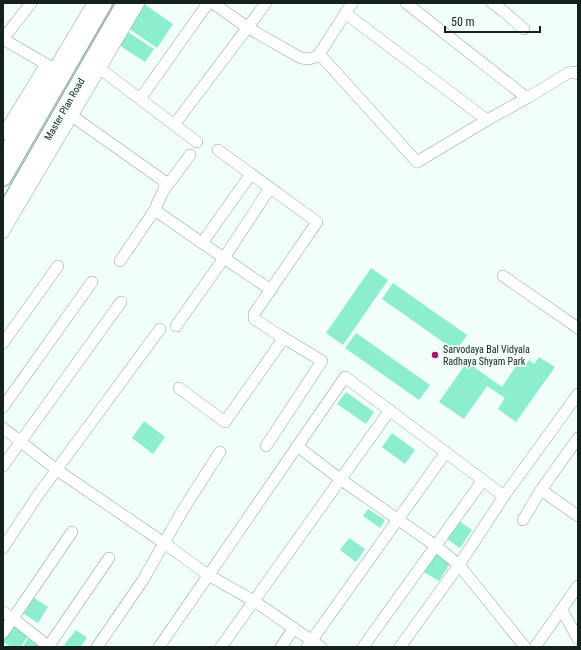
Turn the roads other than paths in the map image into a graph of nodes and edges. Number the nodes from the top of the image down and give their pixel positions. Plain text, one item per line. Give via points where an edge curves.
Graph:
1 (31, 3) edge
2 (93, 3) edge
3 (104, 3) edge
4 (126, 3) edge
5 (139, 3) edge
6 (208, 3) edge
7 (213, 3) edge
8 (266, 3) edge
9 (352, 3) edge
10 (406, 3) edge
11 (492, 3) edge
12 (345, 13) junction
13 (248, 28) junction
14 (524, 29) dead end
15 (3, 39) edge
16 (318, 56) junction
17 (50, 66) junction
18 (99, 68) junction
19 (578, 74) edge
20 (527, 98) junction
21 (140, 99) junction
22 (72, 116) junction
23 (488, 120) junction
24 (174, 125) junction
25 (3, 134) edge
26 (196, 142) dead end
27 (218, 150) dead end
28 (3, 154) edge
29 (190, 155) dead end
30 (251, 174) junction
31 (3, 178) edge
32 (270, 188) junction
33 (164, 190) junction
34 (156, 208) junction
35 (3, 215) edge
36 (3, 233) edge
37 (202, 243) junction
38 (224, 258) junction
39 (120, 262) dead end
40 (58, 266) dead end
41 (503, 276) dead end
42 (92, 282) dead end
43 (271, 290) junction
44 (121, 302) dead end
45 (176, 326) dead end
46 (578, 328) edge
47 (160, 329) dead end
48 (279, 335) junction
49 (3, 342) edge
50 (179, 388) dead end
51 (578, 394) edge
52 (3, 407) edge
53 (390, 410) junction
54 (3, 428) edge
55 (578, 438) edge
56 (20, 442) junction
57 (266, 446) dead end
58 (297, 446) junction
59 (220, 452) dead end
60 (446, 452) junction
61 (3, 466) edge
62 (57, 470) junction
63 (340, 479) junction
64 (483, 480) junction
65 (541, 490) junction
66 (504, 496) junction
67 (578, 516) edge
68 (398, 519) junction
69 (523, 520) dead end
70 (72, 532) dead end
71 (164, 542) junction
72 (436, 546) junction
73 (3, 548) edge
74 (109, 558) dead end
75 (459, 565) junction
76 (208, 575) junction
77 (578, 586) edge
78 (254, 601) junction
79 (562, 610) junction
80 (3, 612) edge
81 (14, 619) junction
82 (294, 628) junction
83 (3, 634) edge
84 (578, 639) edge
85 (310, 644) edge
86 (165, 645) edge
87 (48, 647) edge
88 (97, 647) edge
89 (221, 647) edge
90 (281, 647) edge
91 (321, 647) edge
92 (363, 647) edge
93 (400, 647) edge
94 (525, 647) edge
95 (535, 647) edge

1 - 15 street
2 - 17 street
3 - 31 main road, Master Plan Road
4 - 35 main road, Master Plan Road
5 - 18 street
6 - 21 street
7 - 13 street
8 - 13 street
9 - 12 street
10 - 20 street
11 - 14 street
12 - 16 street
12 - 23 street
13 - 16 street via 301,58
13 - 24 street
15 - 17 street
16 - 23 street via 322,57 417,162
17 - 25 street
17 - 28 street
18 - 21 street
18 - 22 street
19 - 20 street via 568,73
20 - 23 street
21 - 24 street
22 - 33 street via 162,179
22 - 36 street
24 - 26 street
27 - 30 street
29 - 33 street
30 - 32 street
30 - 37 street
32 - 38 street
32 - 43 street via 317,222
33 - 34 street
34 - 37 street via 159,214
34 - 39 street
37 - 38 street
38 - 43 street
38 - 45 street
40 - 49 street
41 - 46 street
42 - 52 street
43 - 48 street via 253,317
44 - 56 street
47 - 62 street
48 - 50 street via 282,342 225,422
48 - 57 street via 322,361
51 - 66 street
53 - 58 street via 345,377
53 - 60 street
53 - 63 street
54 - 56 street
55 - 65 street
56 - 61 street
56 - 62 street
58 - 63 street
58 - 76 street
59 - 71 street
60 - 64 street
60 - 68 street
62 - 71 street
62 - 73 street
63 - 68 street
63 - 78 street
64 - 66 street
64 - 72 street
65 - 67 street
65 - 69 street
66 - 75 street
68 - 72 street
68 - 85 street
70 - 81 street
71 - 76 street
71 - 88 street via 143,580
72 - 75 street
72 - 92 street
74 - 87 street
75 - 93 street
75 - 94 street
76 - 78 street
76 - 86 street
77 - 79 street
78 - 82 street
78 - 89 street
79 - 84 street
79 - 95 street
80 - 81 street
81 - 83 street
81 - 87 street
82 - 85 street
82 - 90 street
85 - 91 street

